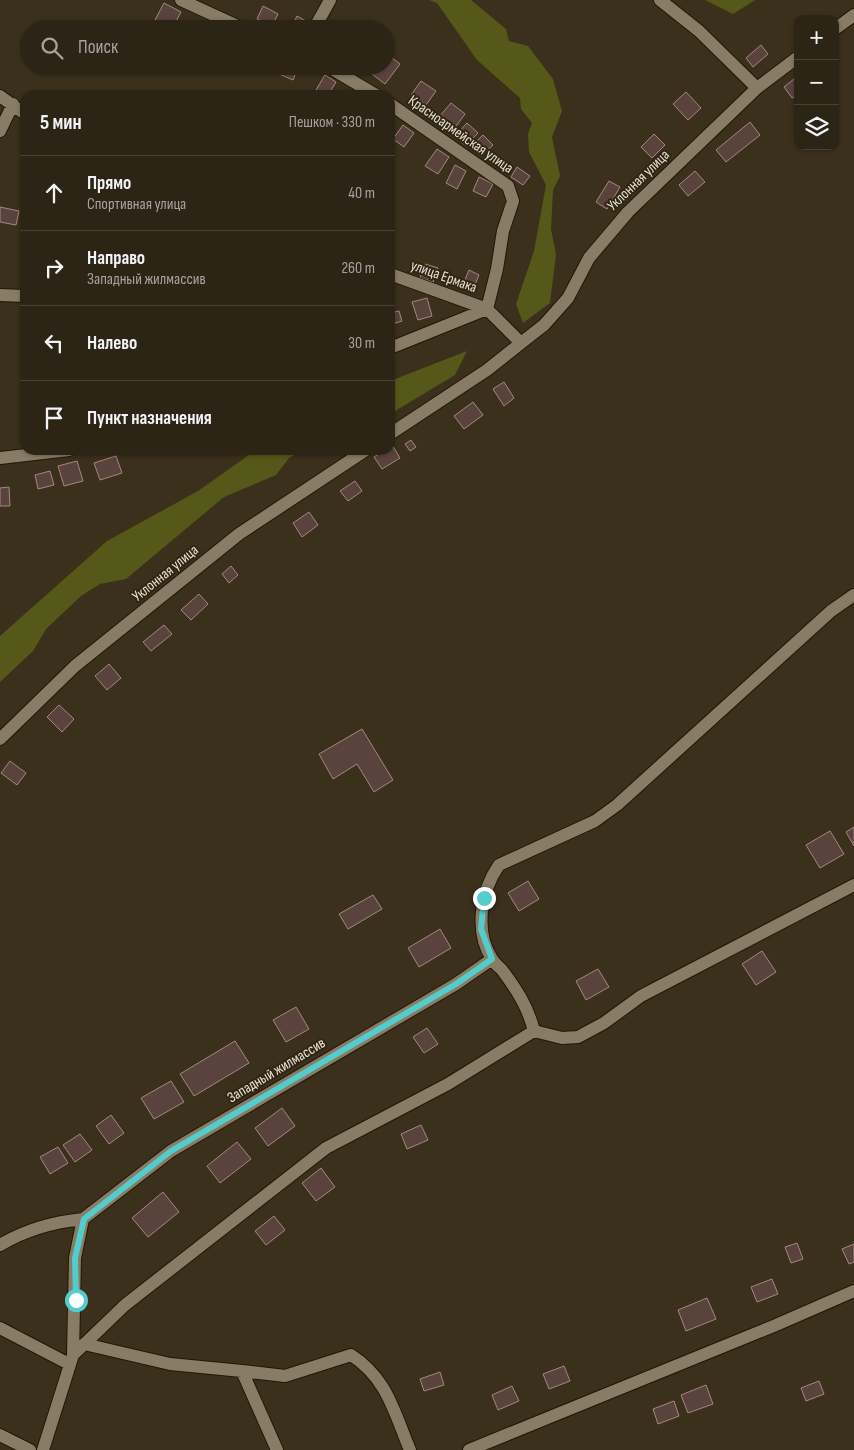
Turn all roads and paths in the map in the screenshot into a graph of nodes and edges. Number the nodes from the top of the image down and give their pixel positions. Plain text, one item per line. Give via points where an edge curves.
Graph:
1 (181, 0) edge
2 (330, 0) edge
3 (660, 0) edge
4 (854, 15) edge
5 (224, 20) edge
6 (319, 20) edge
7 (839, 26) edge
8 (794, 60) edge
9 (342, 75) edge
10 (757, 88) junction
11 (368, 90) edge
12 (0, 96) edge
13 (13, 104) junction
14 (395, 107) edge
15 (20, 110) edge
16 (0, 131) edge
17 (395, 276) edge
18 (0, 295) edge
19 (20, 296) edge
20 (487, 309) junction
21 (521, 342) junction
22 (395, 346) edge
23 (395, 431) edge
24 (26, 455) edge
25 (358, 455) edge
26 (0, 458) edge
27 (854, 595) edge
28 (0, 739) edge
29 (854, 885) edge
30 (492, 959) junction
31 (534, 1031) junction
32 (84, 1219) junction
33 (0, 1245) edge
34 (854, 1291) edge
35 (0, 1328) edge
36 (84, 1344) junction
37 (71, 1360) junction
38 (242, 1372) junction
39 (0, 1435) edge
40 (30, 1450) edge
41 (43, 1450) edge
42 (277, 1450) edge
43 (410, 1450) edge
44 (468, 1450) edge

1 - 5 street
2 - 6 street
3 - 10 street
4 - 7 street
8 - 10 street, Уклонная улица
9 - 11 street
10 - 21 street, Уклонная улица via 628,212 589,258 568,298 544,325
12 - 13 street
13 - 15 street
13 - 16 street
14 - 20 street, Красноармейская улица via 508,186 513,201 503,230
17 - 20 street, улица Ермака
18 - 19 street
20 - 21 street
20 - 22 street
21 - 23 street, Уклонная улица via 487,370
24 - 26 street
25 - 28 street, Уклонная улица via 239,534 74,666
27 - 30 street via 831,612 617,806 595,821 499,865 489,879 481,929
29 - 31 street via 641,996 578,1037 562,1038
30 - 31 street via 528,1009
30 - 32 street, Западный жилмассив via 456,984 171,1151
31 - 36 street via 448,1084 326,1148 126,1305
32 - 33 street via 23,1232
32 - 37 street via 75,1258
34 - 44 street
35 - 37 street
36 - 37 street
36 - 38 street via 170,1364
37 - 41 street
38 - 42 street
38 - 43 street via 285,1376 351,1355 368,1366 383,1386
39 - 40 street

